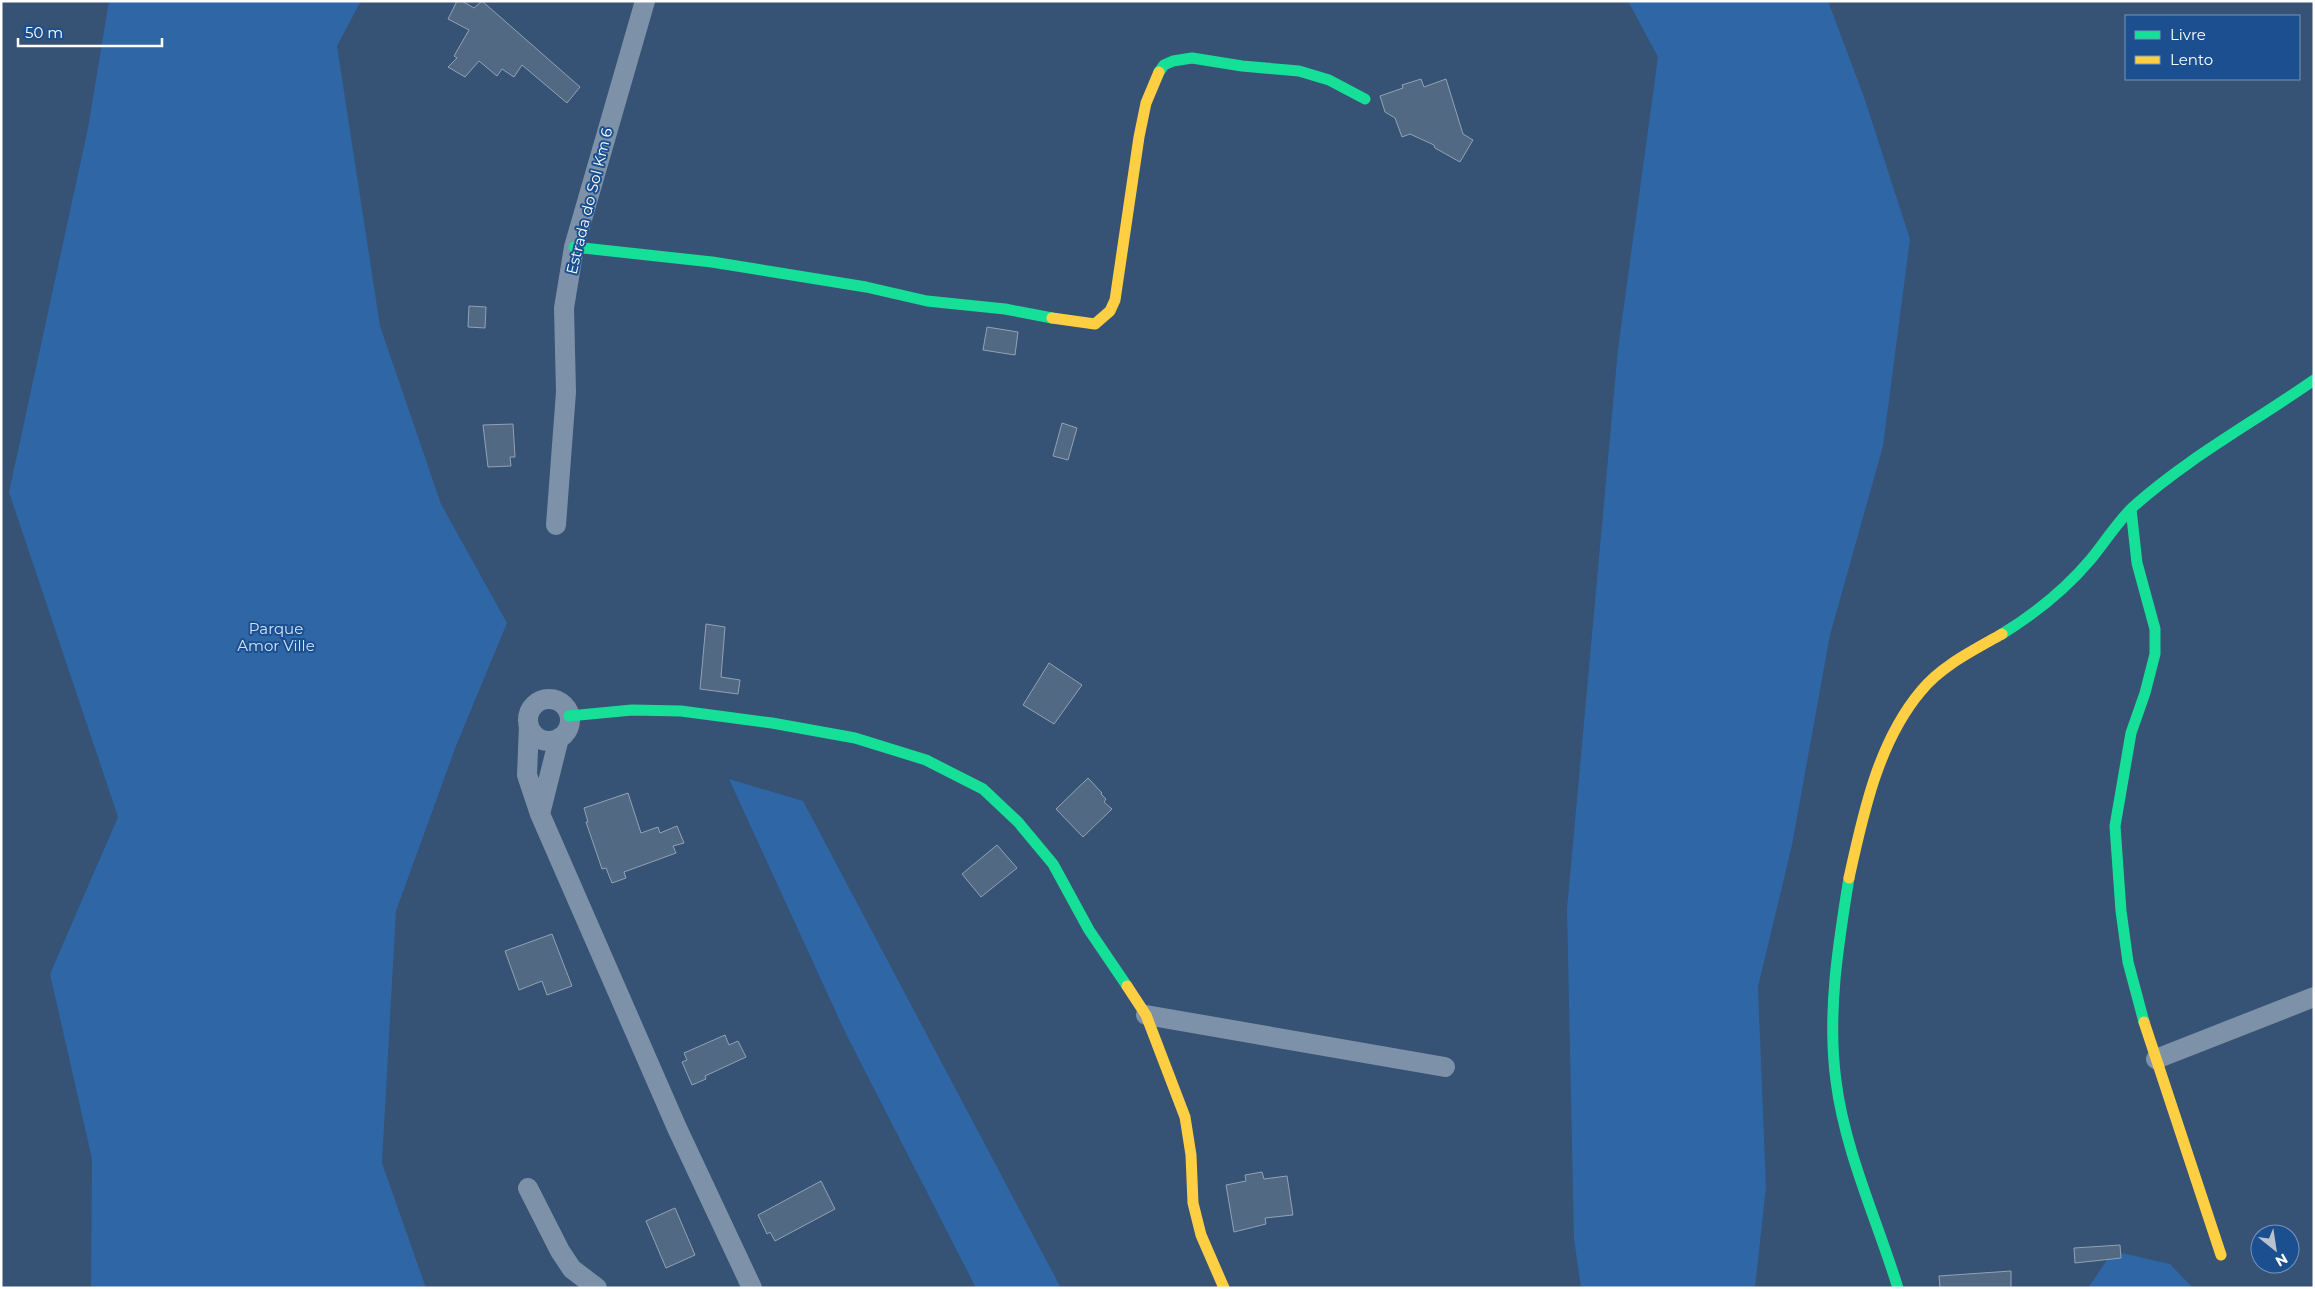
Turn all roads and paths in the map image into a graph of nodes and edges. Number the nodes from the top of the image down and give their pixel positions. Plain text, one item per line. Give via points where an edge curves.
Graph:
1 (645, 1) edge
2 (1365, 99) dead end
3 (574, 247) junction
4 (2314, 380) edge
5 (2131, 509) junction
6 (556, 525) dead end
7 (569, 716) junction
8 (529, 725) junction
9 (559, 738) junction
10 (540, 814) junction
11 (2314, 997) edge
12 (1146, 1015) junction
13 (2156, 1059) junction
14 (1445, 1067) dead end
15 (528, 1188) dead end
16 (2221, 1255) dead end
17 (744, 1285) edge
18 (597, 1288) edge
19 (1224, 1288) edge
20 (1898, 1288) edge

1 - 3 street, Estrada do Sol Km 6
2 - 3 street via 1331,80 1301,72 1186,57 1162,66 1149,90 1139,132 1116,300 1110,311 1095,324 1005,309 927,301 866,287 712,262
3 - 6 street, Estrada do Sol Km 6 via 564,308 566,392
4 - 5 street via 2189,461
5 - 13 street via 2137,563 2155,629 2155,654 2146,693 2131,733 2115,826 2120,911 2128,962
5 - 20 street via 2059,594 2034,614 1961,658 1920,691 1901,718 1882,758 1864,818 1841,922 1832,1014 1836,1079 1850,1143
7 - 8 street via 567,709 557,700 544,699 533,706
7 - 9 street via 568,728
7 - 12 street via 632,710 681,711 809,729 855,738 926,760 983,789 1018,822 1053,864 1090,930
8 - 9 street via 540,739
8 - 10 street via 527,775
9 - 10 street
10 - 17 street
11 - 13 street
12 - 14 street
12 - 19 street via 1184,1117 1191,1155 1193,1203 1201,1235
13 - 16 street
15 - 18 street via 572,1269

